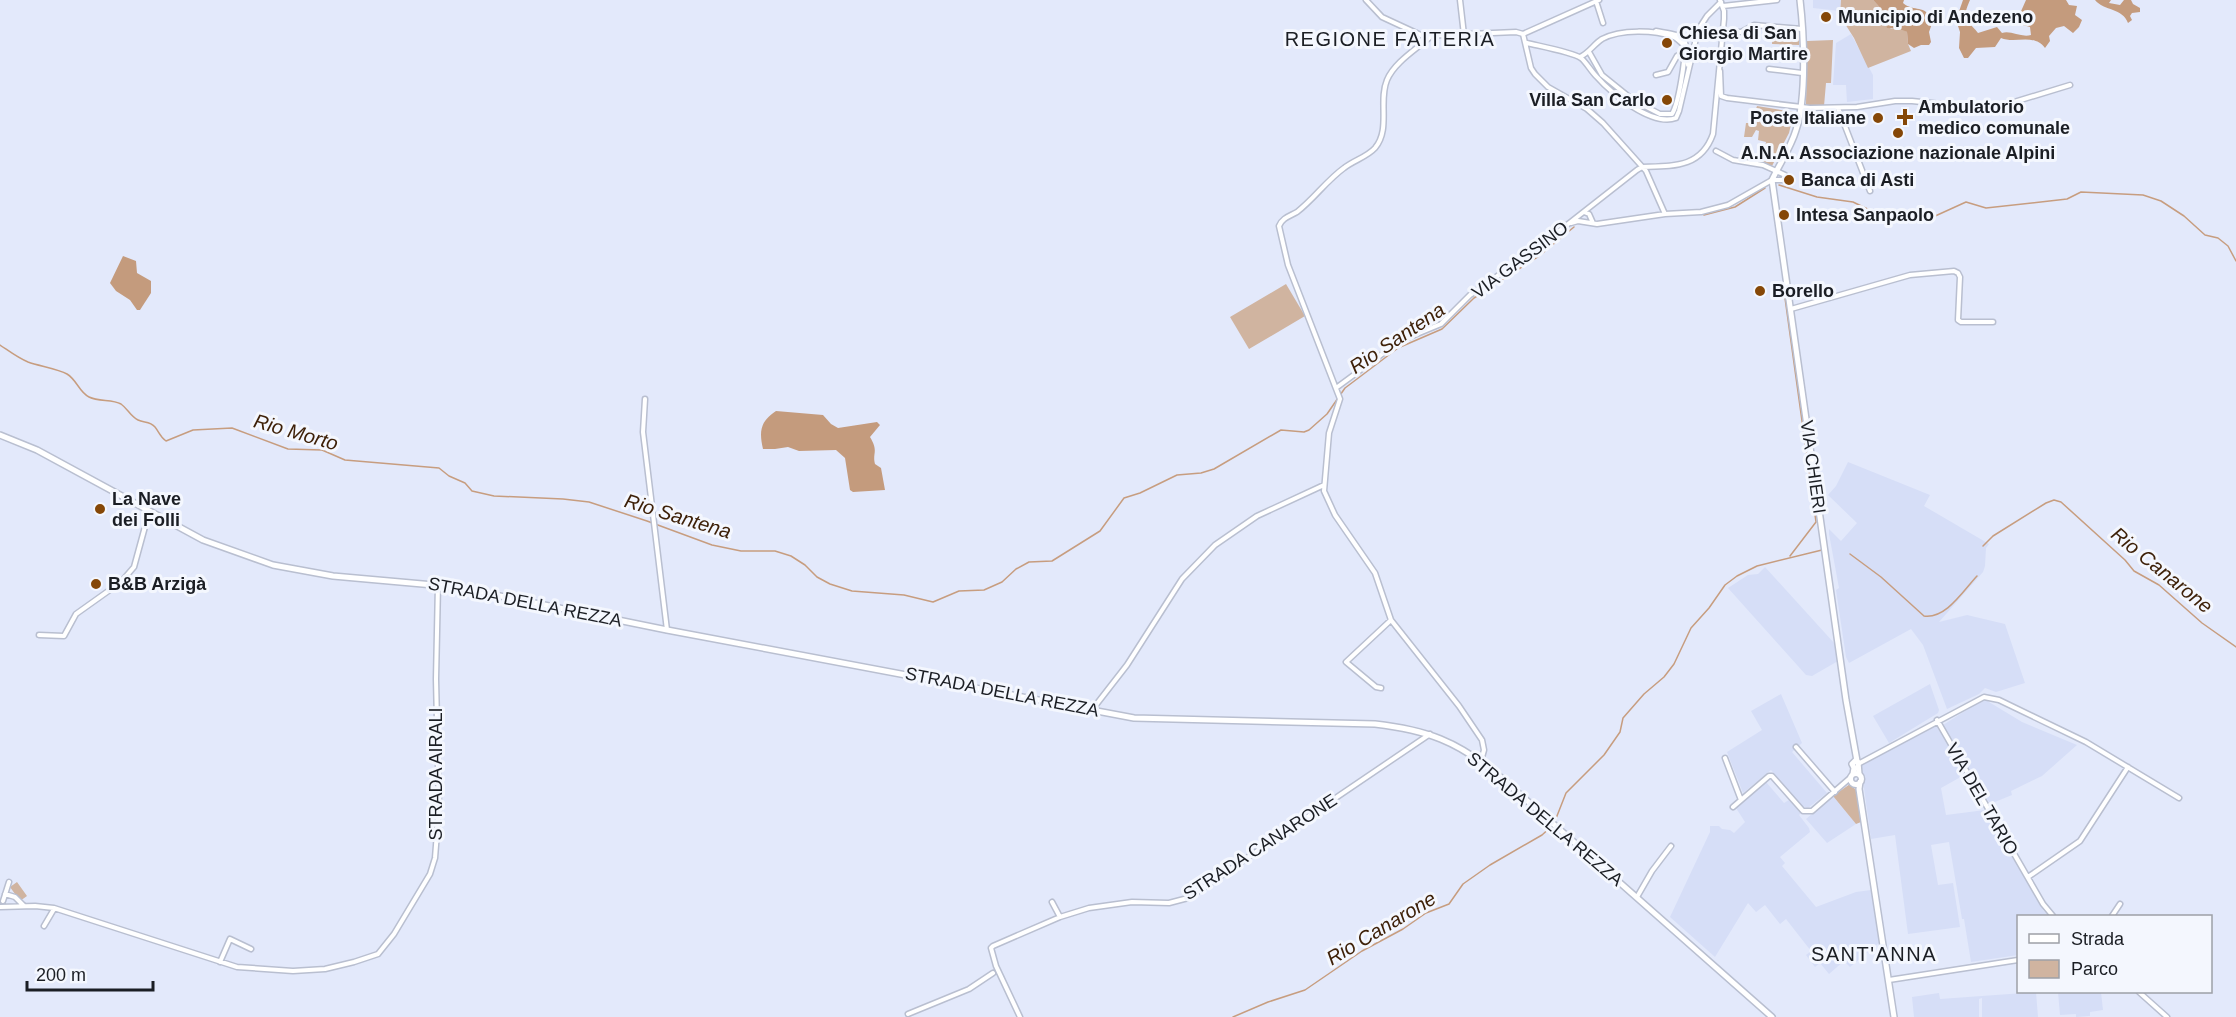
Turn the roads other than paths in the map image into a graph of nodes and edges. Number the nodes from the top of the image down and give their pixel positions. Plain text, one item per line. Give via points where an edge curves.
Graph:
1 (1366, 0) edge
2 (1460, 0) edge
3 (1777, 0) edge
4 (1800, 0) edge
5 (1598, 1) edge
6 (1721, 3) edge
7 (1603, 23) dead end
8 (1802, 29) junction
9 (1694, 30) dead end
10 (1656, 31) dead end
11 (1722, 31) junction
12 (1523, 34) junction
13 (1464, 36) junction
14 (1429, 38) junction
15 (1695, 41) junction
16 (1527, 43) junction
17 (1589, 52) junction
18 (1685, 52) junction
19 (1721, 52) junction
20 (1580, 57) junction
21 (1689, 69) junction
22 (1769, 69) dead end
23 (1802, 73) junction
24 (1656, 75) dead end
25 (2070, 85) dead end
26 (1801, 108) junction
27 (1838, 108) junction
28 (1716, 151) dead end
29 (1642, 167) junction
30 (1776, 171) junction
31 (1772, 180) junction
32 (1870, 190) dead end
33 (1583, 212) junction
34 (1665, 213) junction
35 (1586, 222) junction
36 (1593, 223) junction
37 (1568, 225) junction
38 (1791, 309) junction
39 (1994, 322) dead end
40 (1336, 388) junction
41 (645, 399) dead end
42 (0, 435) edge
43 (1324, 485) junction
44 (149, 512) junction
45 (438, 584) junction
46 (1391, 620) junction
47 (667, 630) junction
48 (39, 635) dead end
49 (1381, 688) dead end
50 (1092, 710) junction
51 (1937, 720) junction
52 (1431, 734) junction
53 (1796, 747) dead end
54 (1725, 758) dead end
55 (1481, 761) junction
56 (1858, 762) junction
57 (2127, 767) junction
58 (1854, 781) junction
59 (1835, 792) junction
60 (2180, 798) dead end
61 (1741, 800) junction
62 (1733, 807) dead end
63 (1671, 846) dead end
64 (2028, 878) junction
65 (9, 882) dead end
66 (5, 894) junction
67 (1637, 897) junction
68 (3, 902) dead end
69 (1052, 902) dead end
70 (2120, 904) dead end
71 (24, 906) junction
72 (0, 907) edge
73 (54, 908) junction
74 (2052, 915) edge
75 (2113, 915) edge
76 (1060, 917) junction
77 (44, 926) dead end
78 (251, 949) dead end
79 (2017, 960) edge
80 (220, 962) junction
81 (996, 966) junction
82 (993, 973) junction
83 (999, 973) junction
84 (1888, 980) junction
85 (2140, 993) edge
86 (908, 1014) dead end
87 (1020, 1017) edge
88 (1772, 1017) edge
89 (1894, 1017) edge
90 (2167, 1017) edge

1 - 14 street via 1382,17
2 - 13 street
3 - 6 street
4 - 8 main road
5 - 7 street
5 - 12 street
6 - 11 street
6 - 15 street via 1703,22
8 - 11 street via 1754,25 1741,32
8 - 23 main road
9 - 15 street
10 - 21 street via 1678,34 1687,44
11 - 19 street
12 - 13 street
12 - 16 street
13 - 14 street
14 - 40 street via 1388,79 1383,133 1376,147 1344,167 1304,206 1280,223 1288,265
15 - 21 street
16 - 20 street
16 - 29 street via 1531,68 1540,80 1593,114
17 - 18 street via 1600,40 1624,33 1676,37
17 - 18 street via 1606,80 1639,105 1663,115 1675,110
17 - 20 street
18 - 24 street via 1677,56 1668,72
19 - 26 street via 1721,96
19 - 29 street via 1709,146 1691,161
20 - 21 street via 1618,96 1659,120 1676,118
22 - 23 street
23 - 26 main road
25 - 27 street via 2001,106 1895,101
26 - 27 street
26 - 30 main road via 1796,132
27 - 32 street
28 - 30 street
29 - 33 street, VIA GASSINO
29 - 34 street
30 - 31 main road
30 - 31 street via 1785,175 1783,180
31 - 34 street via 1728,205 1692,213
31 - 38 main road, VIA CHIERI
33 - 35 street
33 - 36 street via 1589,214
33 - 37 street, VIA GASSINO
34 - 36 street
35 - 36 street
35 - 37 street
37 - 40 street, VIA GASSINO via 1470,295 1441,324 1389,349
38 - 39 street via 1910,275 1954,271 1960,276 1958,320
38 - 56 main road, VIA CHIERI
40 - 43 street via 1339,397 1329,433
41 - 47 street via 643,432
42 - 44 main road, STRADA DELLA REZZA via 37,450
43 - 46 street via 1328,503 1375,573
43 - 50 street via 1257,516 1215,545 1182,579 1127,665
44 - 45 main road, STRADA DELLA REZZA via 203,540 273,565 333,576
44 - 48 street via 137,558 127,577 76,614 64,636
45 - 47 main road, STRADA DELLA REZZA
45 - 80 street, STRADA AIRALI via 439,807 430,874 378,954 335,967 293,971 242,968
46 - 49 street via 1346,662
46 - 55 street via 1474,727 1482,740
47 - 50 main road, STRADA DELLA REZZA
50 - 52 main road, STRADA DELLA REZZA via 1156,720 1374,723
51 - 56 street, VIA DEL TARIO
51 - 57 street, VIA DEL TARIO via 1984,697 1999,700 2086,742
51 - 64 street, VIA DEL TARIO
52 - 55 main road, STRADA DELLA REZZA
52 - 76 street, STRADA CANARONE via 1188,898 1169,903 1132,902 1089,908
53 - 59 street
54 - 61 street
55 - 67 main road, STRADA DELLA REZZA
56 - 58 main road, VIA CHIERI
57 - 60 street, VIA DEL TARIO
57 - 64 street, VIA DEL TARIO via 2080,841
58 - 59 street
58 - 84 main road, VIA CHIERI
59 - 61 street via 1807,812 1769,776
61 - 62 street
63 - 67 street
64 - 74 street, VIA DEL TARIO
65 - 66 street
66 - 68 street
66 - 71 street
67 - 88 main road, STRADA DELLA REZZA
69 - 76 street
70 - 75 street
71 - 72 street, STRADA AIRALI
71 - 73 street, STRADA AIRALI
73 - 77 street
73 - 80 street, STRADA AIRALI
76 - 81 street, STRADA CANARONE via 993,945
78 - 80 street via 230,939
79 - 84 street
81 - 82 street, STRADA CANARONE
81 - 83 street
82 - 83 street
82 - 86 street via 969,989
83 - 87 street
84 - 89 main road, VIA CHIERI
85 - 90 street

